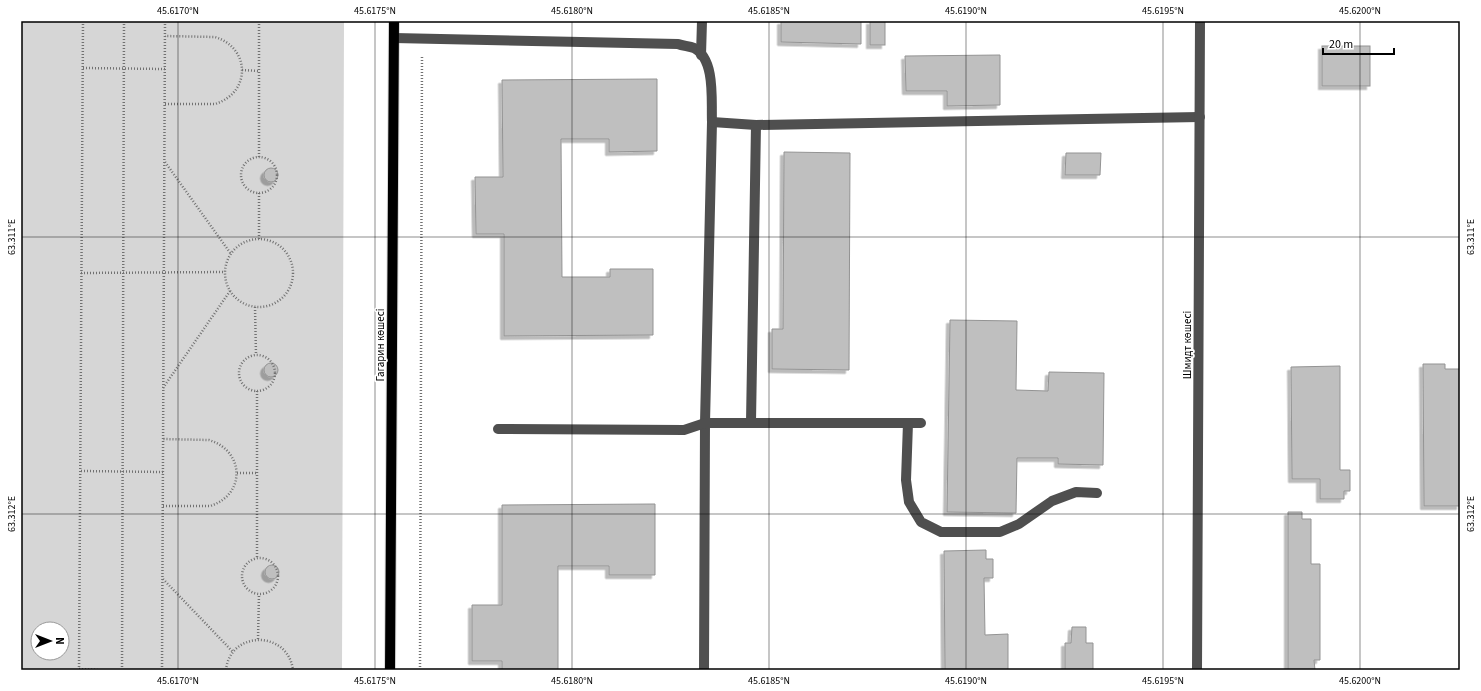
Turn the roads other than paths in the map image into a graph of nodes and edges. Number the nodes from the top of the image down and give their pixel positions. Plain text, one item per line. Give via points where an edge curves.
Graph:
1 (394, 21) edge
2 (702, 21) edge
3 (1200, 21) edge
4 (394, 38) junction
5 (701, 55) junction
6 (1200, 117) junction
7 (712, 122) junction
8 (756, 125) junction
9 (751, 422) junction
10 (705, 423) junction
11 (908, 423) junction
12 (921, 423) dead end
13 (498, 429) dead end
14 (1097, 493) dead end
15 (390, 670) edge
16 (704, 670) edge
17 (1197, 670) edge

1 - 4 main road, Гагарин көшесі
2 - 5 street
3 - 6 street, Шмидт көшесі
4 - 5 street via 678,44 694,48
4 - 15 main road, Гагарин көшесі
5 - 7 street via 709,69
6 - 8 street
6 - 17 street, Шмидт көшесі
7 - 8 street
7 - 10 street
8 - 9 street
9 - 10 street
9 - 11 street
10 - 13 street via 684,430
10 - 16 street
11 - 12 street
11 - 14 street via 906,480 909,502 921,522 941,532 1000,532 1019,524 1052,501 1076,492

